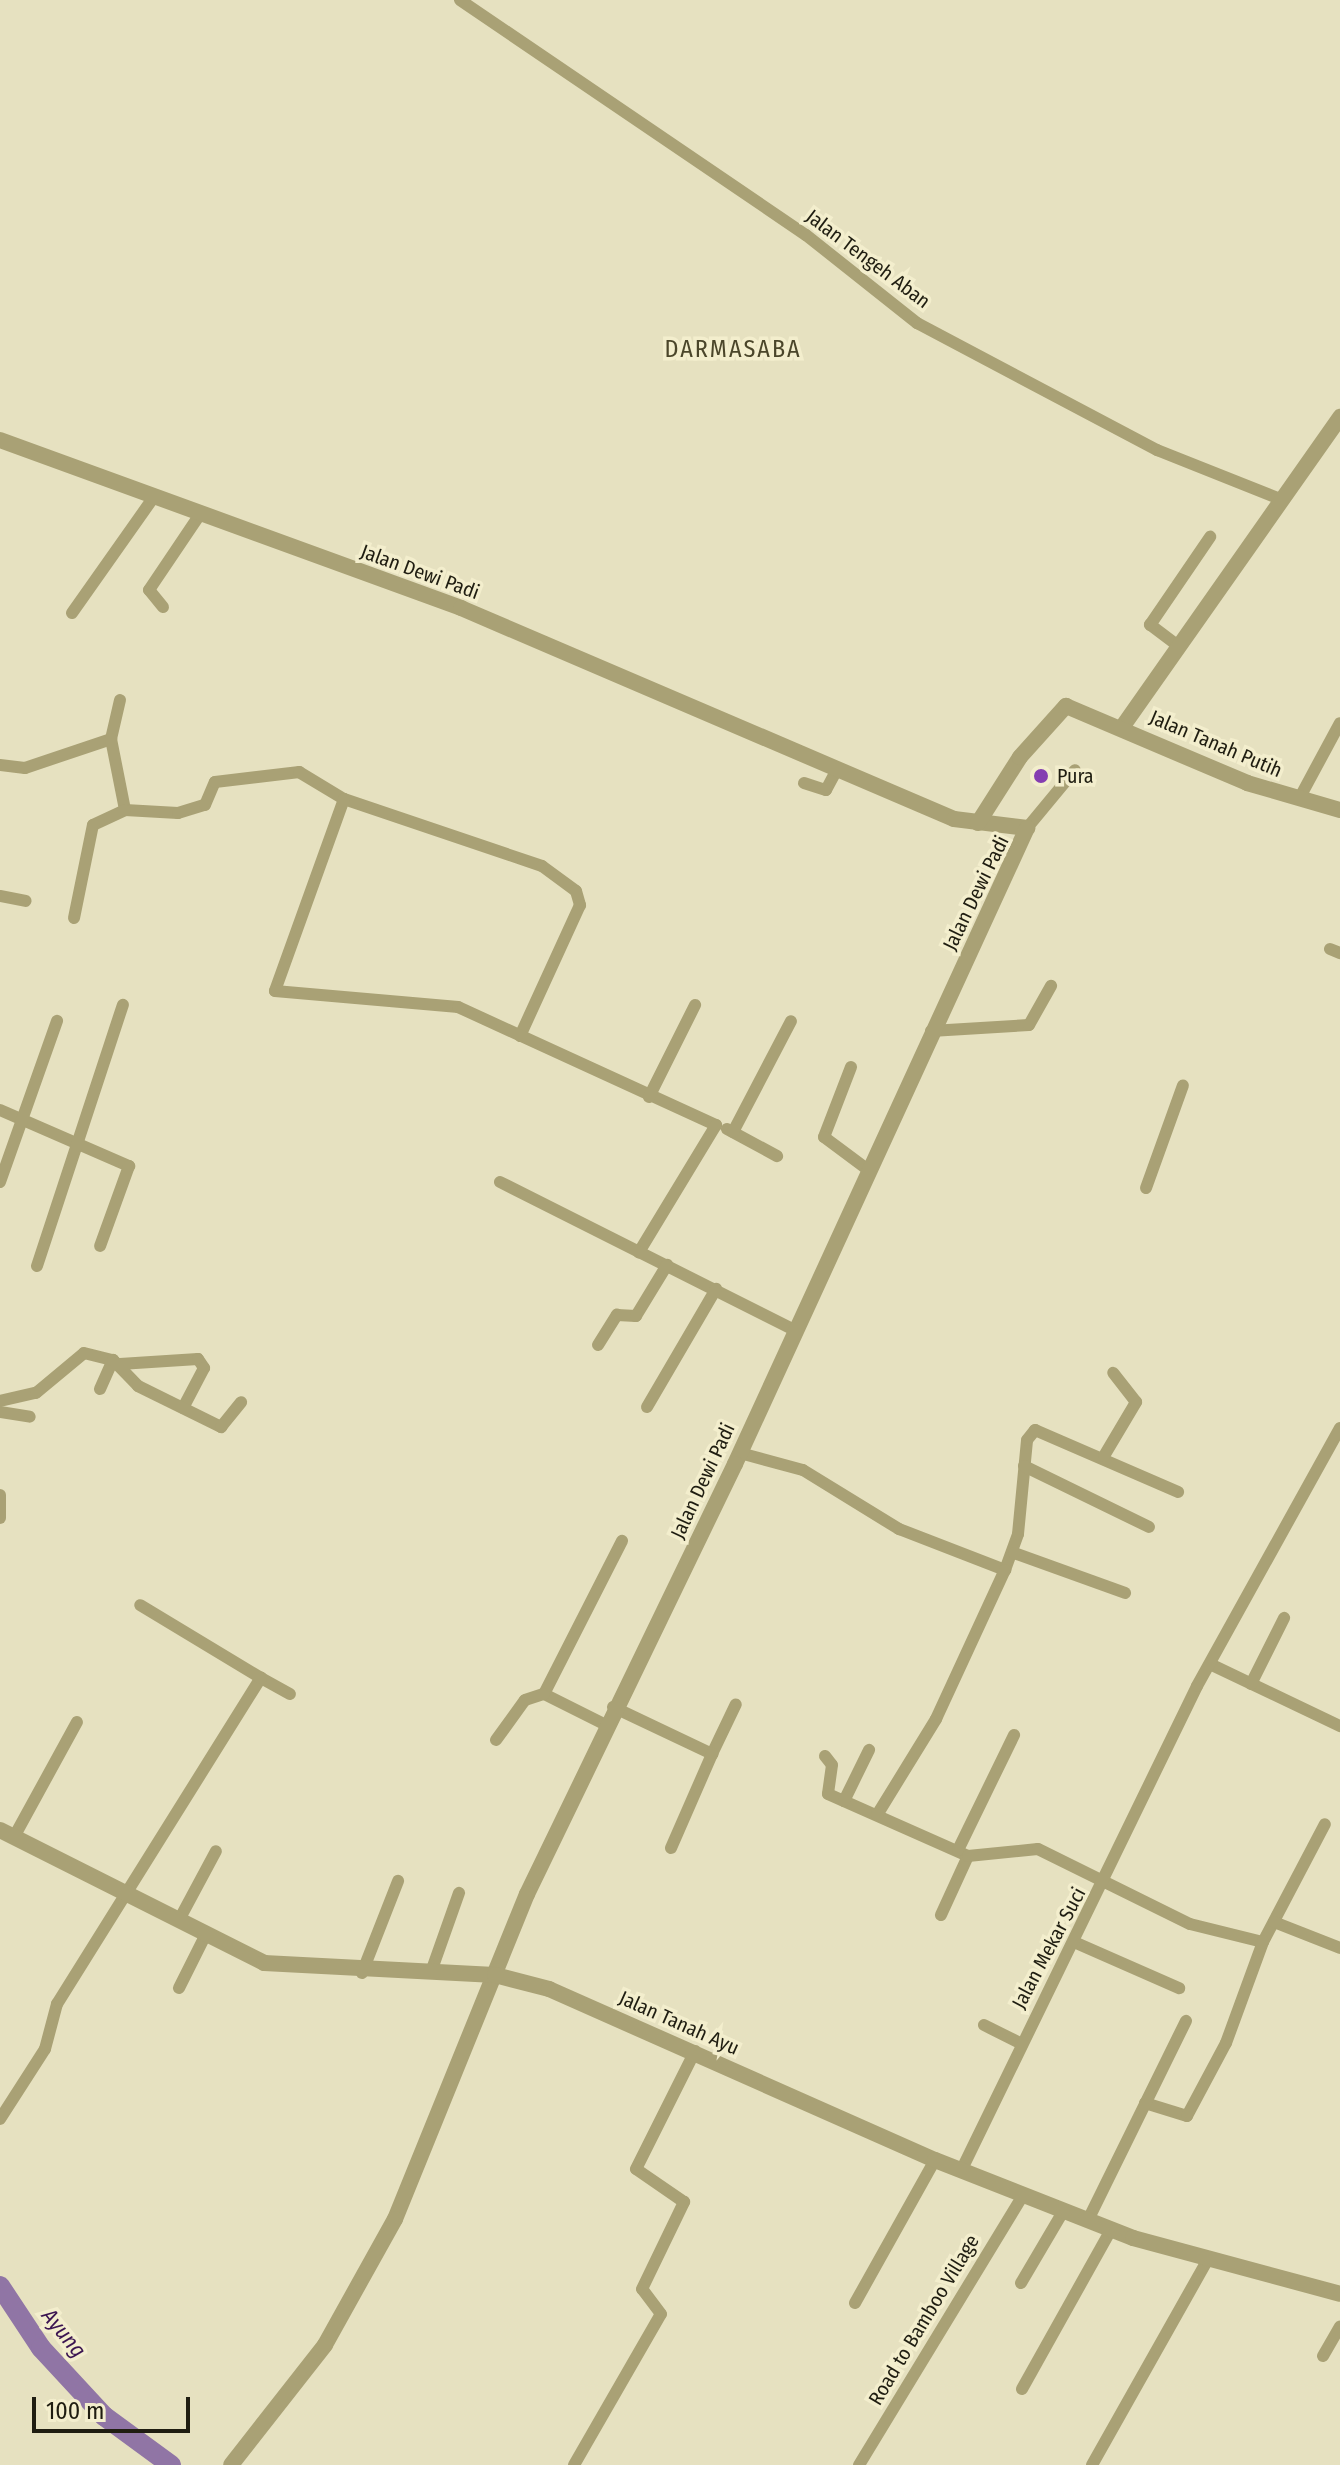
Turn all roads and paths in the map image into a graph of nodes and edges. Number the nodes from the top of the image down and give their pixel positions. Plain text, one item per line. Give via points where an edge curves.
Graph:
1 (460, 0) edge
2 (1340, 417) edge
3 (0, 440) edge
4 (153, 498) junction
5 (1280, 499) junction
6 (199, 516) junction
7 (1210, 537) dead end
8 (163, 607) dead end
9 (72, 613) dead end
10 (1177, 645) junction
11 (120, 700) dead end
12 (1340, 723) edge
13 (1123, 726) junction
14 (112, 744) junction
15 (0, 765) edge
16 (837, 769) junction
17 (1075, 770) dead end
18 (804, 783) dead end
19 (344, 799) junction
20 (1299, 799) junction
21 (125, 810) junction
22 (1340, 810) edge
23 (978, 823) junction
24 (1027, 828) junction
25 (0, 896) edge
26 (26, 901) dead end
27 (74, 918) dead end
28 (1051, 986) dead end
29 (123, 1005) dead end
30 (695, 1005) dead end
31 (57, 1021) dead end
32 (791, 1021) dead end
33 (932, 1029) junction
34 (520, 1036) junction
35 (851, 1067) dead end
36 (1183, 1085) dead end
37 (649, 1097) junction
38 (0, 1110) edge
39 (25, 1120) junction
40 (716, 1125) junction
41 (733, 1132) junction
42 (81, 1145) junction
43 (777, 1156) dead end
44 (867, 1169) junction
45 (0, 1182) edge
46 (500, 1182) dead end
47 (1146, 1188) dead end
48 (100, 1246) dead end
49 (639, 1252) junction
50 (667, 1265) junction
51 (37, 1266) dead end
52 (716, 1289) junction
53 (792, 1329) junction
54 (598, 1345) dead end
55 (116, 1362) junction
56 (1113, 1373) dead end
57 (100, 1389) dead end
58 (0, 1401) edge
59 (241, 1402) dead end
60 (647, 1407) dead end
61 (183, 1408) junction
62 (0, 1412) edge
63 (30, 1417) dead end
64 (1340, 1428) edge
65 (1104, 1456) junction
66 (737, 1459) junction
67 (1024, 1466) junction
68 (1178, 1492) dead end
69 (0, 1495) edge
70 (0, 1518) edge
71 (1149, 1527) dead end
72 (622, 1541) dead end
73 (1014, 1553) junction
74 (1005, 1570) junction
75 (1125, 1593) dead end
76 (140, 1605) dead end
77 (1284, 1618) dead end
78 (1212, 1665) junction
79 (261, 1678) junction
80 (1251, 1684) junction
81 (290, 1694) dead end
82 (544, 1694) junction
83 (736, 1704) dead end
84 (613, 1707) junction
85 (77, 1722) dead end
86 (604, 1724) junction
87 (1340, 1726) edge
88 (1014, 1735) dead end
89 (496, 1740) dead end
90 (869, 1750) dead end
91 (712, 1754) junction
92 (825, 1756) dead end
93 (844, 1801) junction
94 (877, 1815) junction
95 (1325, 1824) dead end
96 (7, 1833) edge
97 (671, 1848) dead end
98 (216, 1851) dead end
99 (963, 1853) junction
100 (398, 1881) dead end
101 (1104, 1886) junction
102 (127, 1890) junction
103 (459, 1893) dead end
104 (941, 1915) dead end
105 (179, 1920) junction
106 (1274, 1922) junction
107 (205, 1936) junction
108 (1074, 1942) junction
109 (1263, 1942) junction
110 (1338, 1943) edge
111 (431, 1972) junction
112 (362, 1973) junction
113 (495, 1975) junction
114 (179, 1988) dead end
115 (1179, 1988) dead end
116 (1186, 2021) dead end
117 (984, 2025) dead end
118 (1022, 2044) junction
119 (695, 2051) junction
120 (1145, 2103) junction
121 (0, 2119) edge
122 (935, 2160) junction
123 (961, 2171) junction
124 (1023, 2195) junction
125 (1064, 2210) junction
126 (1088, 2220) junction
127 (1111, 2230) junction
128 (1206, 2263) junction
129 (1021, 2283) dead end
130 (1340, 2294) edge
131 (855, 2303) dead end
132 (1340, 2327) edge
133 (1323, 2356) dead end
134 (1022, 2389) dead end
135 (235, 2459) edge
136 (574, 2465) edge
137 (859, 2465) edge
138 (1092, 2465) edge

1 - 5 street, Jalan Tengeh Aban via 806,235 917,323 1157,450
2 - 5 street
3 - 4 street, Jalan Dewi Padi
4 - 6 street, Jalan Dewi Padi
4 - 9 street
5 - 10 street
6 - 8 street via 149,590
6 - 16 street, Jalan Dewi Padi via 447,602
7 - 10 street via 1150,625
10 - 13 street
11 - 14 street
12 - 20 street
13 - 20 street, Jalan Tanah Putih
13 - 23 street, Jalan Tanah Putih via 1066,706 1020,757
14 - 15 street via 25,768
14 - 21 street
16 - 18 street via 826,790
16 - 23 street, Jalan Dewi Padi
17 - 24 street
19 - 21 street via 299,772 215,782 207,803 186,812
19 - 34 street via 501,848 576,891 580,905
19 - 34 street via 275,991 433,1002
20 - 22 street, Jalan Tanah Putih
21 - 27 street via 93,825
23 - 24 street, Jalan Dewi Padi
24 - 33 street, Jalan Dewi Padi
25 - 26 street
28 - 33 street via 1029,1025
29 - 42 street
30 - 37 street
31 - 39 street
32 - 41 street
33 - 44 street, Jalan Dewi Padi
34 - 37 street
35 - 44 street via 824,1137
36 - 47 street
37 - 40 street
38 - 39 street
39 - 42 street
39 - 45 street
40 - 41 street
40 - 49 street
41 - 43 street
42 - 48 street via 129,1166
42 - 51 street
44 - 53 street, Jalan Dewi Padi
46 - 49 street
49 - 50 street
50 - 52 street
50 - 54 street via 636,1316 617,1315
52 - 53 street
52 - 60 street
53 - 66 street, Jalan Dewi Padi
55 - 57 street
55 - 58 street via 84,1353 36,1393
55 - 61 street via 138,1386
55 - 61 street via 198,1359 204,1368
56 - 65 street via 1137,1395
59 - 61 street via 225,1427
62 - 63 street
64 - 78 street
65 - 67 street via 1037,1428 1027,1440
65 - 68 street
66 - 74 street via 803,1470 899,1529
66 - 84 street, Jalan Dewi Padi
67 - 71 street
67 - 73 street
69 - 70 street
72 - 82 street
73 - 74 street
73 - 75 street
74 - 94 street via 962,1664
76 - 79 street
77 - 80 street
78 - 80 street
78 - 101 street
79 - 81 street
79 - 102 street
80 - 87 street
82 - 86 street
82 - 89 street via 525,1700
83 - 91 street
84 - 86 street, Jalan Dewi Padi
84 - 91 street
85 - 96 street
86 - 113 street, Jalan Dewi Padi
88 - 99 street
90 - 93 street
91 - 97 street
92 - 93 street via 832,1765 827,1792
93 - 94 street
94 - 99 street
95 - 106 street
96 - 102 street, Jalan Tanah Ayu
98 - 105 street
99 - 101 street via 1028,1847
99 - 104 street
100 - 112 street
101 - 108 street, Jalan Mekar Suci
101 - 109 street, Jalan Mekar Suci via 1190,1924
102 - 105 street, Jalan Tanah Ayu
102 - 121 street via 57,2004 45,2049
103 - 111 street
105 - 107 street, Jalan Tanah Ayu
106 - 109 street
106 - 110 street
107 - 112 street, Jalan Tanah Ayu via 286,1969
107 - 114 street
108 - 115 street
108 - 118 street, Jalan Mekar Suci
109 - 120 street via 1226,2043 1187,2116
111 - 112 street, Jalan Tanah Ayu
111 - 113 street, Jalan Tanah Ayu
113 - 119 street, Jalan Tanah Ayu via 567,1996
113 - 135 street, Jalan Dewi Padi via 389,2232 319,2354
116 - 120 street
117 - 118 street
118 - 123 street, Jalan Mekar Suci
119 - 122 street, Jalan Tanah Ayu
119 - 136 street via 636,2169 684,2202 642,2289 661,2314
120 - 126 street
122 - 123 street, Jalan Tanah Ayu
122 - 131 street
123 - 124 street, Jalan Tanah Ayu
124 - 125 street, Jalan Tanah Ayu
124 - 137 street, Road to Bamboo Village
125 - 126 street, Jalan Tanah Ayu
125 - 129 street
126 - 127 street, Jalan Tanah Ayu
127 - 128 street, Jalan Tanah Ayu
127 - 134 street
128 - 130 street, Jalan Tanah Ayu
128 - 138 street
132 - 133 street

